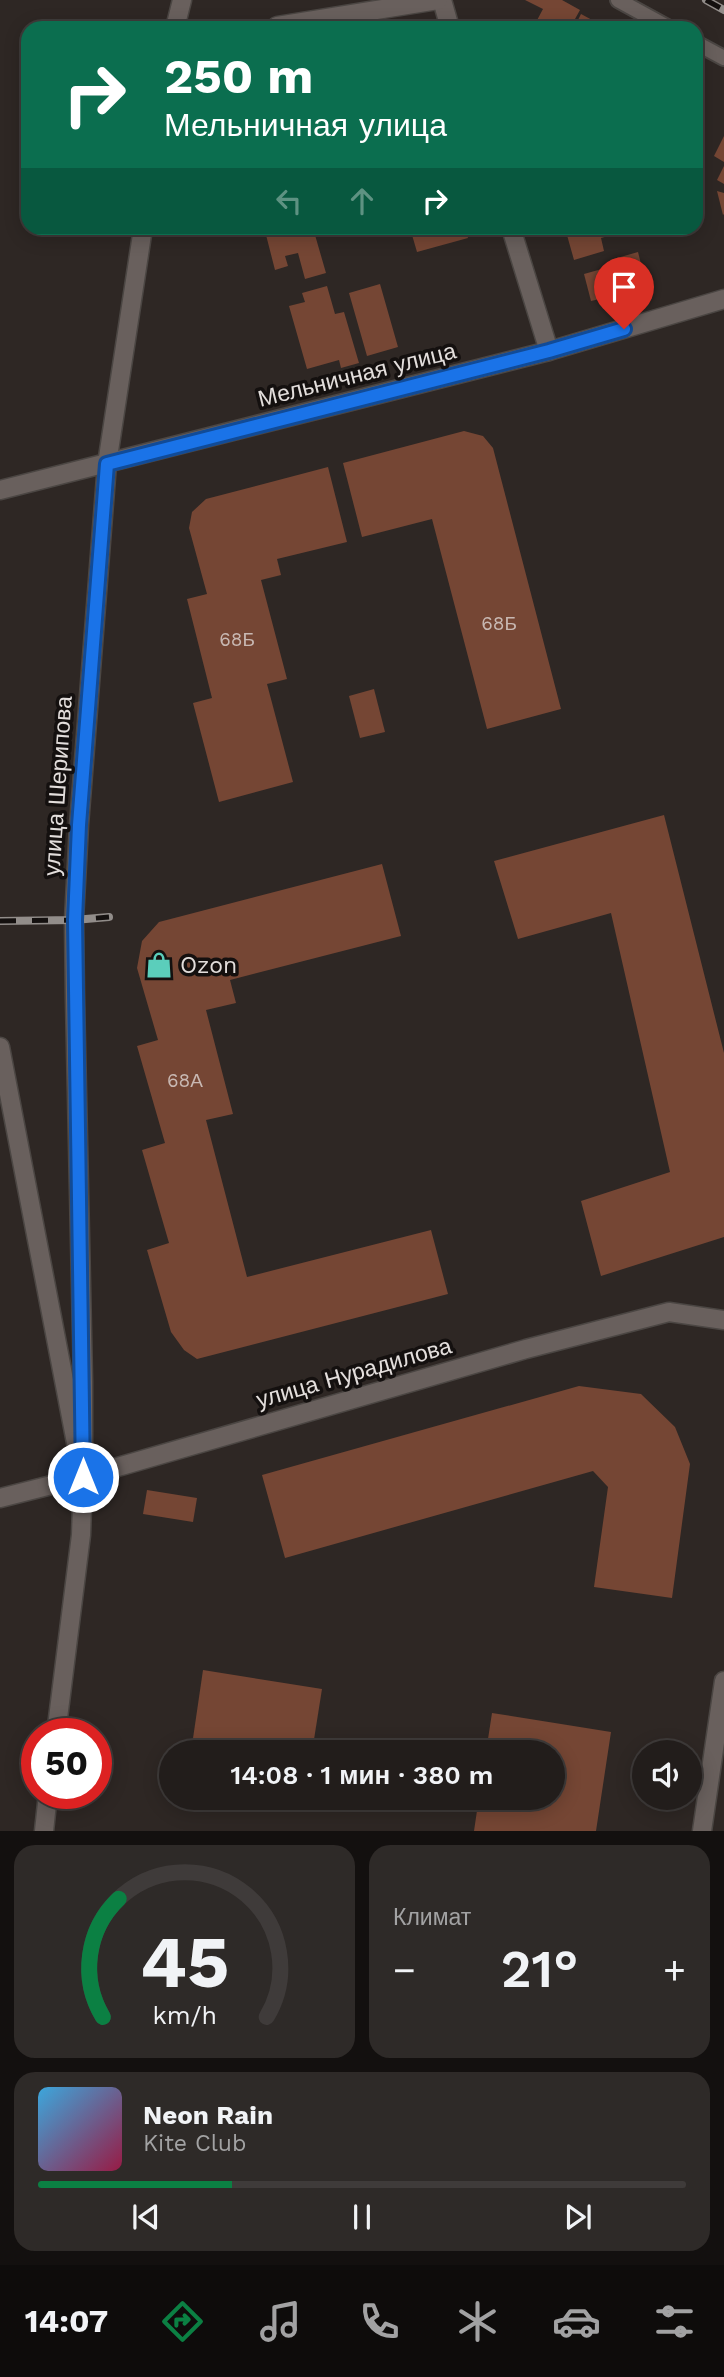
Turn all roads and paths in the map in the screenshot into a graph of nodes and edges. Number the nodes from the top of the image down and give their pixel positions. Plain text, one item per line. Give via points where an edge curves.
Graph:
1 (182, 0) edge
2 (440, 0) edge
3 (618, 0) edge
4 (177, 21) edge
5 (308, 21) edge
6 (448, 21) edge
7 (656, 21) edge
8 (703, 47) edge
9 (724, 58) edge
10 (142, 235) edge
11 (513, 235) edge
12 (724, 299) edge
13 (549, 351) junction
14 (107, 464) junction
15 (0, 491) edge
16 (0, 1047) edge
17 (724, 1320) edge
18 (83, 1477) junction
19 (0, 1498) edge
20 (724, 1681) edge
21 (58, 1718) edge
22 (46, 1809) edge
23 (44, 1831) edge
24 (702, 1831) edge

1 - 4 street
2 - 5 street
2 - 6 street
3 - 7 lane
8 - 9 lane
10 - 14 street, улица Шерипова
11 - 13 street
12 - 13 street, Мельничная улица
13 - 14 street, Мельничная улица
14 - 15 street, Мельничная улица
14 - 18 street, улица Шерипова via 75,920
16 - 18 street, улица Шерипова
17 - 18 street, улица Нурадилова via 669,1312
18 - 19 street, улица Нурадилова
18 - 21 street, улица Шерипова via 81,1535
20 - 24 street
22 - 23 street

